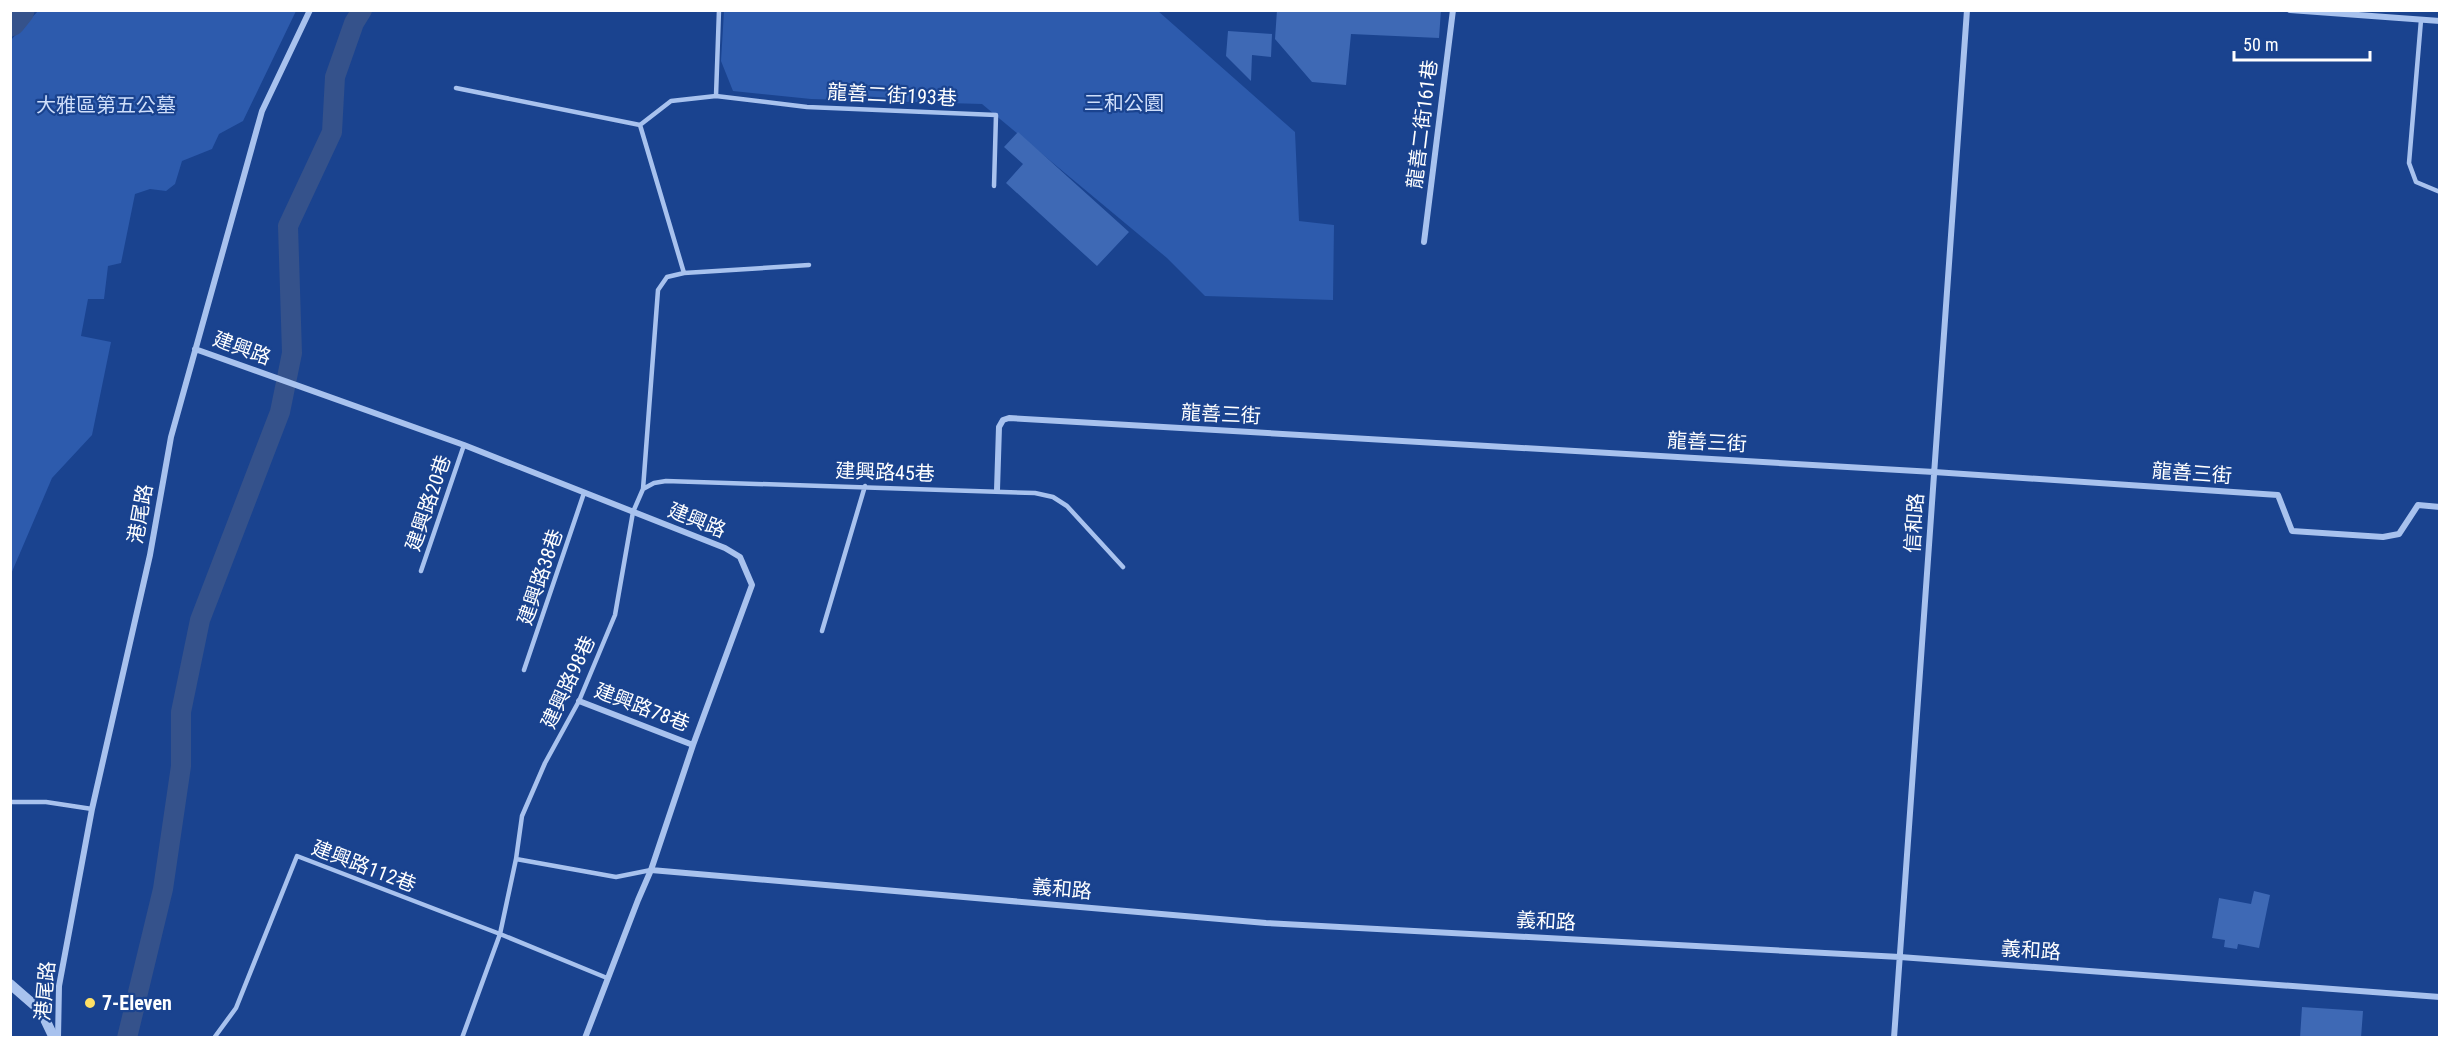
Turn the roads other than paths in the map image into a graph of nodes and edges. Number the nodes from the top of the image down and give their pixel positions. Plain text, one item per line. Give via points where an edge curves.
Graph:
1 (310, 10) edge
2 (719, 10) edge
3 (1453, 10) edge
4 (1966, 10) edge
5 (2290, 10) edge
6 (2421, 20) junction
7 (2439, 21) edge
8 (456, 88) dead end
9 (716, 96) junction
10 (639, 125) junction
11 (994, 186) dead end
12 (2439, 192) edge
13 (1424, 242) dead end
14 (808, 265) dead end
15 (684, 273) junction
16 (195, 349) junction
17 (464, 445) junction
18 (1934, 472) junction
19 (865, 486) junction
20 (643, 489) junction
21 (997, 490) junction
22 (584, 493) junction
23 (2439, 507) edge
24 (633, 512) junction
25 (1124, 567) dead end
26 (421, 571) dead end
27 (822, 631) dead end
28 (524, 670) dead end
29 (579, 700) junction
30 (693, 745) junction
31 (10, 802) edge
32 (92, 809) junction
33 (516, 859) junction
34 (651, 870) junction
35 (500, 934) junction
36 (1900, 957) junction
37 (607, 978) junction
38 (10, 984) edge
39 (2439, 997) edge
40 (56, 1038) edge
41 (214, 1038) edge
42 (462, 1038) edge
43 (585, 1038) edge
44 (1894, 1038) edge

1 - 16 street, 港尾路 via 262,111
2 - 9 lane
3 - 13 street, 龍善二街161巷
4 - 18 street, 信和路
5 - 6 street
6 - 7 street
6 - 12 lane via 2409,163 2416,182
8 - 10 lane
9 - 10 lane, 龍善二街193巷 via 671,101
9 - 11 lane, 龍善二街193巷 via 807,107 996,115
10 - 15 lane
14 - 15 lane
15 - 20 lane via 667,277 658,290
16 - 17 street, 建興路
16 - 32 street, 港尾路 via 171,437 150,555
17 - 22 street, 建興路
17 - 26 lane, 建興路20巷
18 - 21 street, 龍善三街 via 1009,418 999,427
18 - 23 street, 龍善三街 via 2278,495 2292,531 2361,536 2399,534 2418,505
18 - 36 street, 信和路
19 - 20 lane, 建興路45巷 via 666,481
19 - 21 lane, 建興路45巷
19 - 27 lane
20 - 24 lane
21 - 25 lane, 建興路45巷 via 1053,497
22 - 24 street, 建興路
22 - 28 lane, 建興路38巷
24 - 29 lane, 建興路98巷 via 615,615
24 - 30 street, 建興路 via 740,557 753,585
29 - 30 street, 建興路78巷
29 - 33 lane, 建興路98巷 via 522,816
30 - 34 street, 建興路
31 - 32 lane via 46,802
32 - 40 street, 港尾路 via 59,986
33 - 34 lane via 616,877
33 - 35 lane, 建興路98巷
34 - 36 street, 義和路 via 1266,923
34 - 37 street, 建興路
35 - 37 lane, 建興路112巷
35 - 41 lane, 建興路112巷 via 297,856 236,1008
35 - 42 lane, 建興路98巷
36 - 39 street, 義和路
36 - 44 street, 信和路
37 - 43 street, 建興路
38 - 40 street via 41,1011

